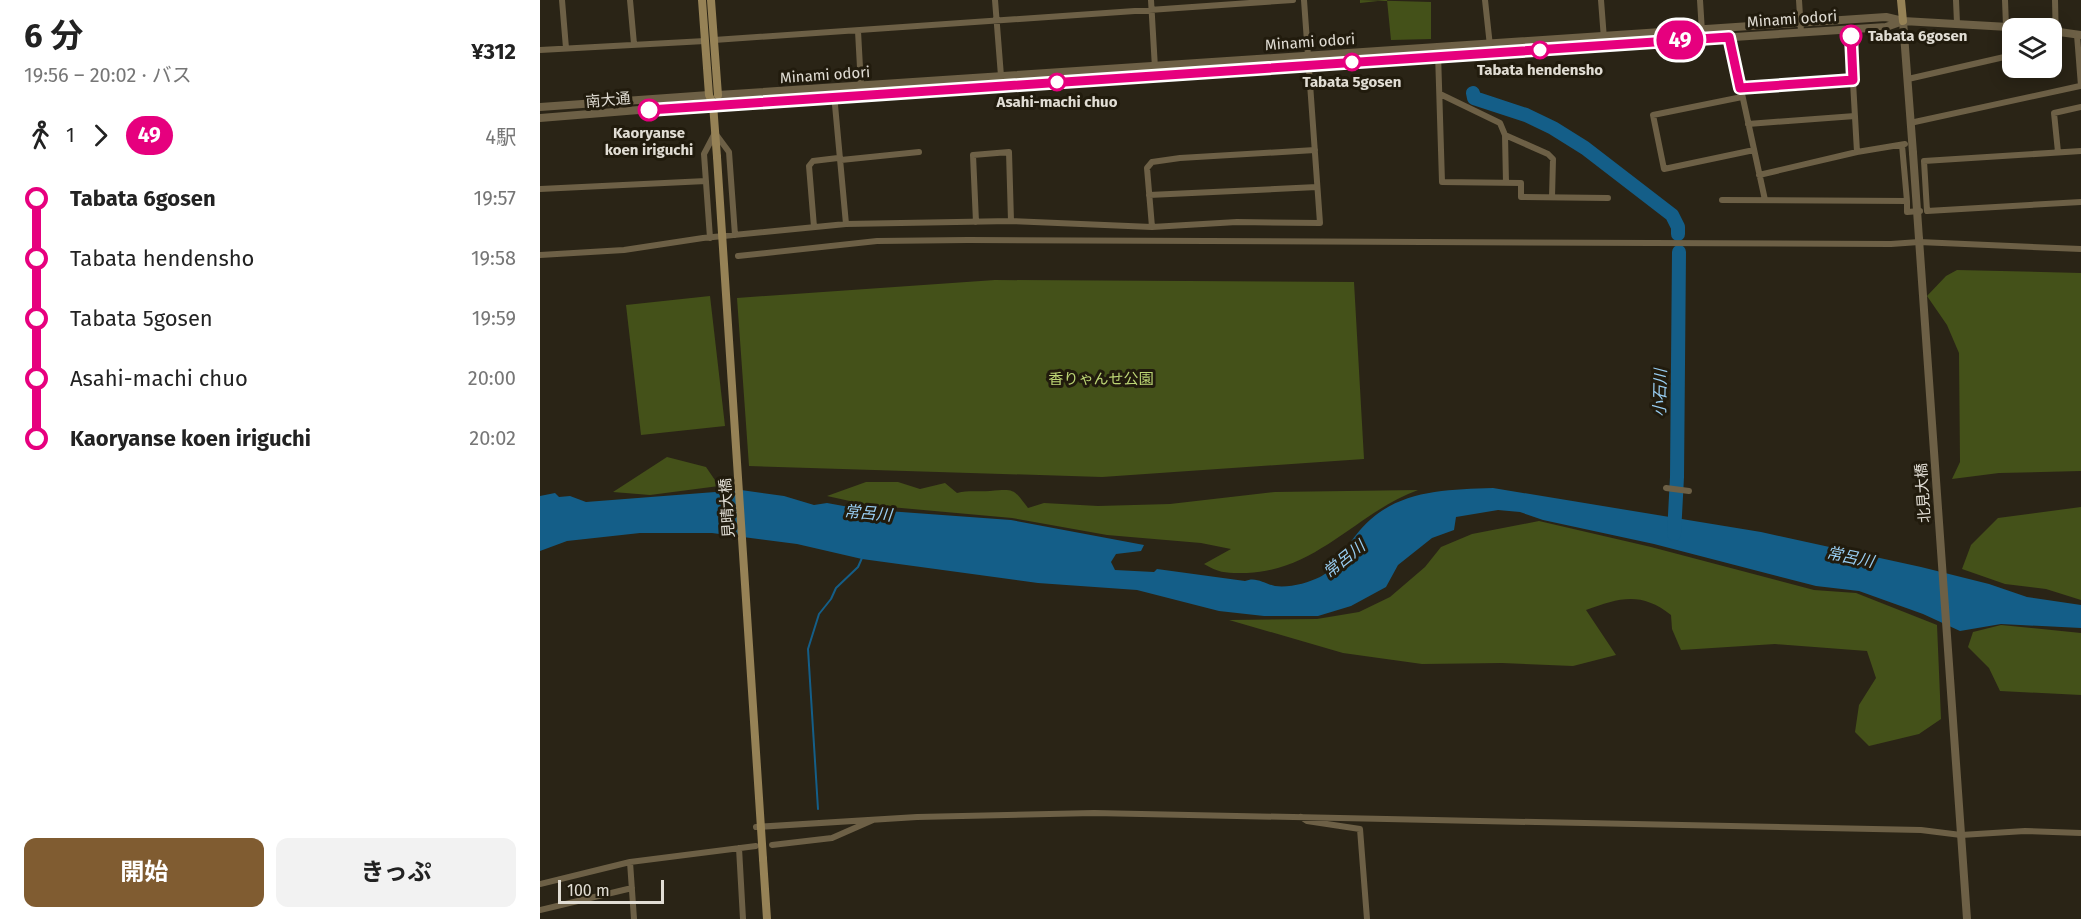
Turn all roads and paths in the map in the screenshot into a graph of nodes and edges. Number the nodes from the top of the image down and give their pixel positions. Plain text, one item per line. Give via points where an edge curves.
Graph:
1 (562, 0) edge
2 (630, 0) edge
3 (702, 0) edge
4 (711, 0) edge
5 (995, 0) edge
6 (1151, 0) edge
7 (1293, 0) edge
8 (1304, 0) edge
9 (1485, 0) edge
10 (1601, 0) edge
11 (1700, 0) edge
12 (1799, 0) edge
13 (1901, 0) edge
14 (1956, 0) edge
15 (2005, 0) edge
16 (2055, 0) edge
17 (1151, 10) junction
18 (2006, 18) edge
19 (2054, 18) edge
20 (997, 21) junction
21 (1903, 21) junction
22 (1801, 23) junction
23 (1957, 23) junction
24 (2002, 26) edge
25 (1727, 28) junction
26 (1702, 29) junction
27 (1850, 29) junction
28 (858, 31) junction
29 (1802, 32) junction
30 (2062, 32) edge
31 (2079, 35) edge
32 (1604, 36) junction
33 (1729, 37) junction
34 (1703, 39) junction
35 (714, 40) junction
36 (705, 41) junction
37 (1490, 43) junction
38 (634, 44) junction
39 (1605, 45) junction
40 (1438, 47) junction
41 (566, 48) junction
42 (540, 50) edge
43 (1490, 53) junction
44 (1308, 56) junction
45 (1438, 57) junction
46 (2002, 58) edge
47 (1308, 65) junction
48 (1155, 66) junction
49 (1156, 75) junction
50 (1000, 76) junction
51 (1908, 79) junction
52 (1853, 80) junction
53 (861, 86) junction
54 (2081, 86) edge
55 (833, 88) junction
56 (1740, 88) junction
57 (1440, 94) junction
58 (714, 95) junction
59 (834, 97) junction
60 (1742, 97) junction
61 (713, 104) junction
62 (540, 107) edge
63 (2081, 107) edge
64 (1855, 116) junction
65 (540, 118) edge
66 (1910, 123) junction
67 (1748, 124) junction
68 (715, 133) junction
69 (1505, 135) junction
70 (1912, 143) junction
71 (1902, 145) junction
72 (1315, 150) junction
73 (1754, 150) junction
74 (2081, 151) edge
75 (919, 152) dead end
76 (1857, 152) junction
77 (2058, 152) junction
78 (839, 159) junction
79 (1759, 175) junction
80 (706, 181) junction
81 (1506, 183) junction
82 (1317, 187) junction
83 (540, 189) edge
84 (1149, 195) junction
85 (1552, 197) junction
86 (1608, 198) dead end
87 (1722, 200) dead end
88 (1765, 200) junction
89 (1907, 201) junction
90 (2081, 202) edge
91 (1927, 211) junction
92 (1011, 220) junction
93 (976, 222) junction
94 (846, 224) junction
95 (814, 227) junction
96 (1152, 227) junction
97 (735, 235) junction
98 (710, 238) junction
99 (1919, 242) junction
100 (2081, 249) edge
101 (540, 255) edge
102 (738, 256) dead end
103 (1666, 488) dead end
104 (1689, 492) dead end
105 (1301, 816) junction
106 (874, 819) junction
107 (756, 827) dead end
108 (1961, 833) junction
109 (2081, 833) edge
110 (772, 845) dead end
111 (756, 846) dead end
112 (739, 848) junction
113 (630, 862) junction
114 (540, 884) edge
115 (632, 888) junction
116 (540, 909) edge
117 (634, 919) edge
118 (743, 919) edge
119 (767, 919) edge
120 (1367, 919) edge
121 (1967, 919) edge

1 - 41 street
2 - 38 street
3 - 36 main road
4 - 35 main road
5 - 20 street
6 - 17 street
7 - 17 street
8 - 44 street
9 - 37 street
10 - 32 street
11 - 26 street
12 - 22 street
13 - 21 main road
14 - 23 street
15 - 18 street
16 - 19 street
17 - 20 street
17 - 48 street
20 - 28 street
20 - 50 street
21 - 22 street, Minami odori via 1886,17
21 - 23 street, Minami odori
21 - 27 street, Minami odori via 1886,27
21 - 51 street, 北見大橋
22 - 25 street, Minami odori
22 - 29 street
23 - 24 street, Minami odori
25 - 26 street, Minami odori
25 - 33 street
26 - 32 street, Minami odori
26 - 34 street
27 - 29 street, Minami odori
27 - 52 street
28 - 35 street
28 - 53 street
29 - 33 street, Minami odori
30 - 31 street
31 - 54 street
32 - 37 street, Minami odori
32 - 39 street
33 - 34 street, Minami odori
33 - 56 street
34 - 39 street, Minami odori
35 - 58 main road
36 - 38 street
36 - 58 main road
37 - 40 street, Minami odori
37 - 43 street
38 - 41 street
39 - 43 street, Minami odori
40 - 44 street, Minami odori
40 - 45 street
41 - 42 street
43 - 45 street, Minami odori
44 - 47 street
44 - 48 street, Minami odori
45 - 47 street, Minami odori
45 - 57 street
46 - 51 street
47 - 49 street, Minami odori
47 - 72 street
48 - 49 street
48 - 50 street, Minami odori
49 - 59 street, Minami odori
50 - 53 street, Minami odori
51 - 66 street, 北見大橋
52 - 56 street
52 - 64 street
53 - 55 street, Minami odori
54 - 66 street
55 - 58 street, Minami odori
55 - 59 street
56 - 60 street
57 - 69 street via 1500,123
57 - 81 street via 1442,182
58 - 61 main road
58 - 62 street
59 - 61 street, Minami odori
59 - 78 street
60 - 67 street
60 - 73 street via 1653,115 1664,169
61 - 65 street, 南大通
61 - 68 main road, 見晴大橋
63 - 77 street via 2054,113
64 - 67 street
64 - 76 street
66 - 70 street, 北見大橋
67 - 73 street
68 - 80 street via 704,154
68 - 97 street via 729,152
68 - 119 main road, 見晴大橋, bridge
69 - 81 street
69 - 85 street via 1553,159
70 - 71 street
70 - 99 street, 北見大橋, bridge
71 - 76 street
71 - 89 street
72 - 82 street
72 - 84 street via 1152,162 1147,168
73 - 79 street
74 - 77 street
75 - 78 street
76 - 79 street
77 - 91 street via 1924,161
78 - 94 street
78 - 95 street via 809,166
79 - 88 street
80 - 83 street
80 - 98 street
81 - 85 street via 1521,183 1521,197
82 - 84 street
82 - 96 street via 1320,223
84 - 96 street
85 - 86 street
87 - 88 street
88 - 89 street
89 - 91 street via 1908,212
90 - 91 street
92 - 93 street
92 - 93 street via 1009,152 973,154
92 - 96 street
93 - 94 street
94 - 95 street
95 - 97 street
97 - 98 street
98 - 101 street via 624,250
99 - 100 street
99 - 102 street via 877,241
99 - 108 street, 北見大橋
103 - 104 street
105 - 106 street via 1038,813
105 - 108 street
105 - 120 street via 1307,821 1360,829
106 - 107 street
106 - 110 street via 832,838
108 - 109 street
108 - 121 street, 北見大橋
111 - 112 street
112 - 113 street
112 - 118 street
113 - 114 street
113 - 115 street
115 - 116 street
115 - 117 street

